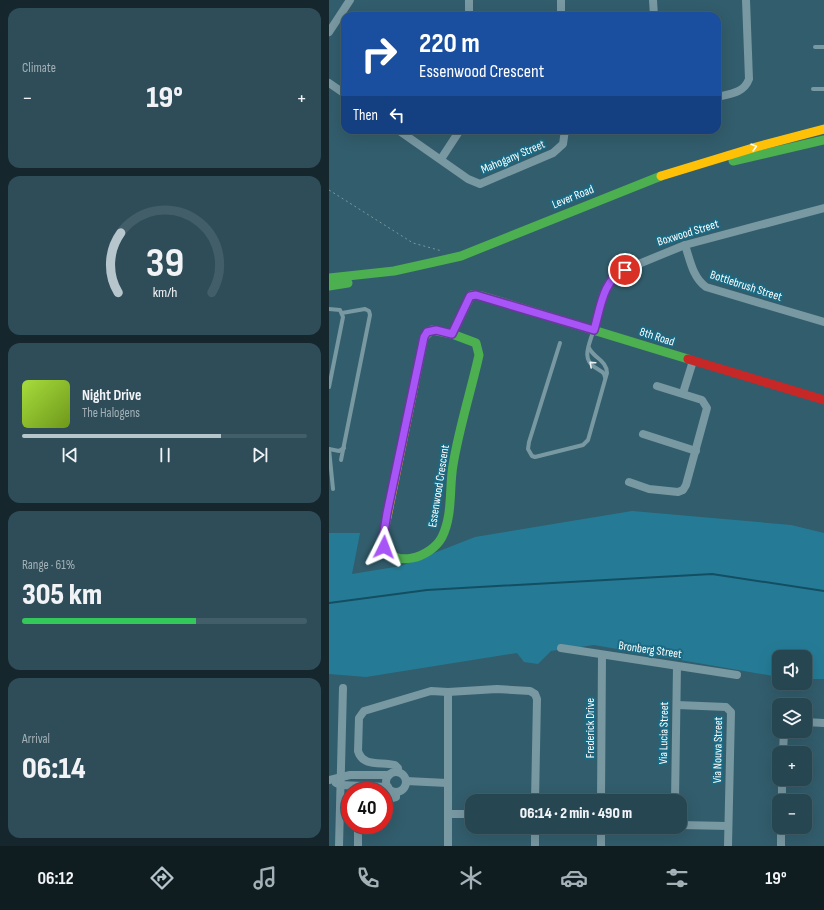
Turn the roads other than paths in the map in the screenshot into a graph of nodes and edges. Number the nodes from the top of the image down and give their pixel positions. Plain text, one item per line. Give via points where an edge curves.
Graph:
1 (350, 0) edge
2 (469, 0) edge
3 (561, 0) edge
4 (653, 0) edge
5 (746, 0) edge
6 (469, 12) edge
7 (561, 12) edge
8 (654, 12) edge
9 (332, 21) edge
10 (329, 32) edge
11 (824, 46) edge
12 (815, 48) dead end
13 (329, 83) edge
14 (813, 89) dead end
15 (824, 89) edge
16 (341, 91) edge
17 (721, 96) edge
18 (824, 129) edge
19 (404, 134) edge
20 (457, 134) edge
21 (564, 134) edge
22 (824, 140) edge
23 (441, 159) junction
24 (824, 208) edge
25 (685, 246) junction
26 (330, 279) edge
27 (329, 308) edge
28 (342, 313) junction
29 (824, 322) edge
30 (594, 330) junction
31 (452, 334) junction
32 (560, 343) dead end
33 (589, 348) junction
34 (693, 361) junction
35 (605, 377) junction
36 (657, 386) dead end
37 (329, 387) edge
38 (683, 393) junction
39 (824, 400) edge
40 (643, 434) dead end
41 (344, 448) junction
42 (329, 450) edge
43 (695, 451) junction
44 (341, 460) dead end
45 (629, 482) dead end
46 (333, 489) dead end
47 (561, 648) dead end
48 (602, 655) junction
49 (677, 666) junction
50 (737, 675) dead end
51 (343, 688) dead end
52 (448, 692) junction
53 (677, 705) junction
54 (812, 722) edge
55 (824, 723) edge
56 (398, 772) junction
57 (362, 775) junction
58 (389, 775) junction
59 (329, 780) edge
60 (340, 781) junction
61 (406, 781) junction
62 (344, 782) edge
63 (362, 782) edge
64 (387, 782) edge
65 (447, 783) junction
66 (393, 790) edge
67 (396, 792) junction
68 (535, 794) edge
69 (601, 794) edge
70 (675, 794) edge
71 (393, 798) edge
72 (448, 814) junction
73 (465, 814) edge
74 (687, 825) edge
75 (728, 826) junction
76 (358, 834) edge
77 (535, 834) edge
78 (601, 834) edge
79 (781, 834) edge
80 (339, 846) edge
81 (358, 846) edge
82 (447, 846) edge
83 (535, 846) edge
84 (601, 846) edge
85 (728, 846) edge
86 (781, 846) edge

1 - 9 street
2 - 6 street
3 - 7 street
4 - 8 street
5 - 17 street via 749,79 739,91
9 - 10 street
11 - 12 lane
13 - 16 street
14 - 15 lane
26 -> 18 main road, Lever Road via 394,271 461,256 651,179
19 - 23 street, Mahogany Street
20 - 23 street
21 - 23 street, Mahogany Street via 563,144 553,153 483,183 468,179
22 - 26 main road, Lever Road via 713,165 653,182 466,257 396,274
24 - 25 street, Boxwood Street
25 - 29 street, Bottlebrush Street via 695,274 706,288
25 - 30 street, Boxwood Street via 614,275 606,288
27 - 28 lane via 338,309
28 - 37 lane
28 - 41 lane via 365,310 369,311 370,315
30 - 31 main road, 8th Road via 476,295 470,296
30 - 33 lane, Boxwood Street
30 - 34 main road, 8th Road
31 - 31 main road, Essenwood Crescent via 431,330 424,337 383,538 384,547 403,559 425,555 435,548 446,527 453,465 479,355 476,343
32 - 35 lane via 529,442 528,448 532,456 586,443
33 - 35 lane via 606,366
35 -> 33 lane, Boxwood Street via 603,372 589,363 586,354
34 - 38 street
34 - 39 main road, 8th Road
36 - 38 street
38 - 43 street via 704,402 707,408
40 - 43 street
41 - 42 lane via 339,451
41 - 44 lane
42 - 46 lane
43 - 45 street via 686,485 681,492 649,489
47 - 48 street, Bronberg Street
48 - 49 street, Bronberg Street
48 - 69 street, Frederick Drive
49 - 50 street, Bronberg Street
49 - 53 street, Via Lucia Street
51 - 60 street
52 - 56 street via 429,691 371,708 361,714 357,751 359,756 367,762 395,765
52 - 65 street
52 - 68 street via 497,690 530,691 535,694
53 - 70 street, Via Lucia Street
53 - 75 street, Via Nouva Street via 726,707 731,712
54 - 55 street
56 - 58 street
56 - 61 street
57 - 58 street
57 - 60 street
57 - 63 street
58 - 64 street
59 - 60 street
60 - 62 street
60 - 80 street
61 - 65 street
61 - 67 street via 403,790
65 - 72 street
66 - 67 street
67 - 71 street via 396,797
72 - 73 street
72 - 82 street
74 - 75 street
75 - 85 street, Via Nouva Street
76 - 81 street
77 - 83 street
78 - 84 street
79 - 86 street

